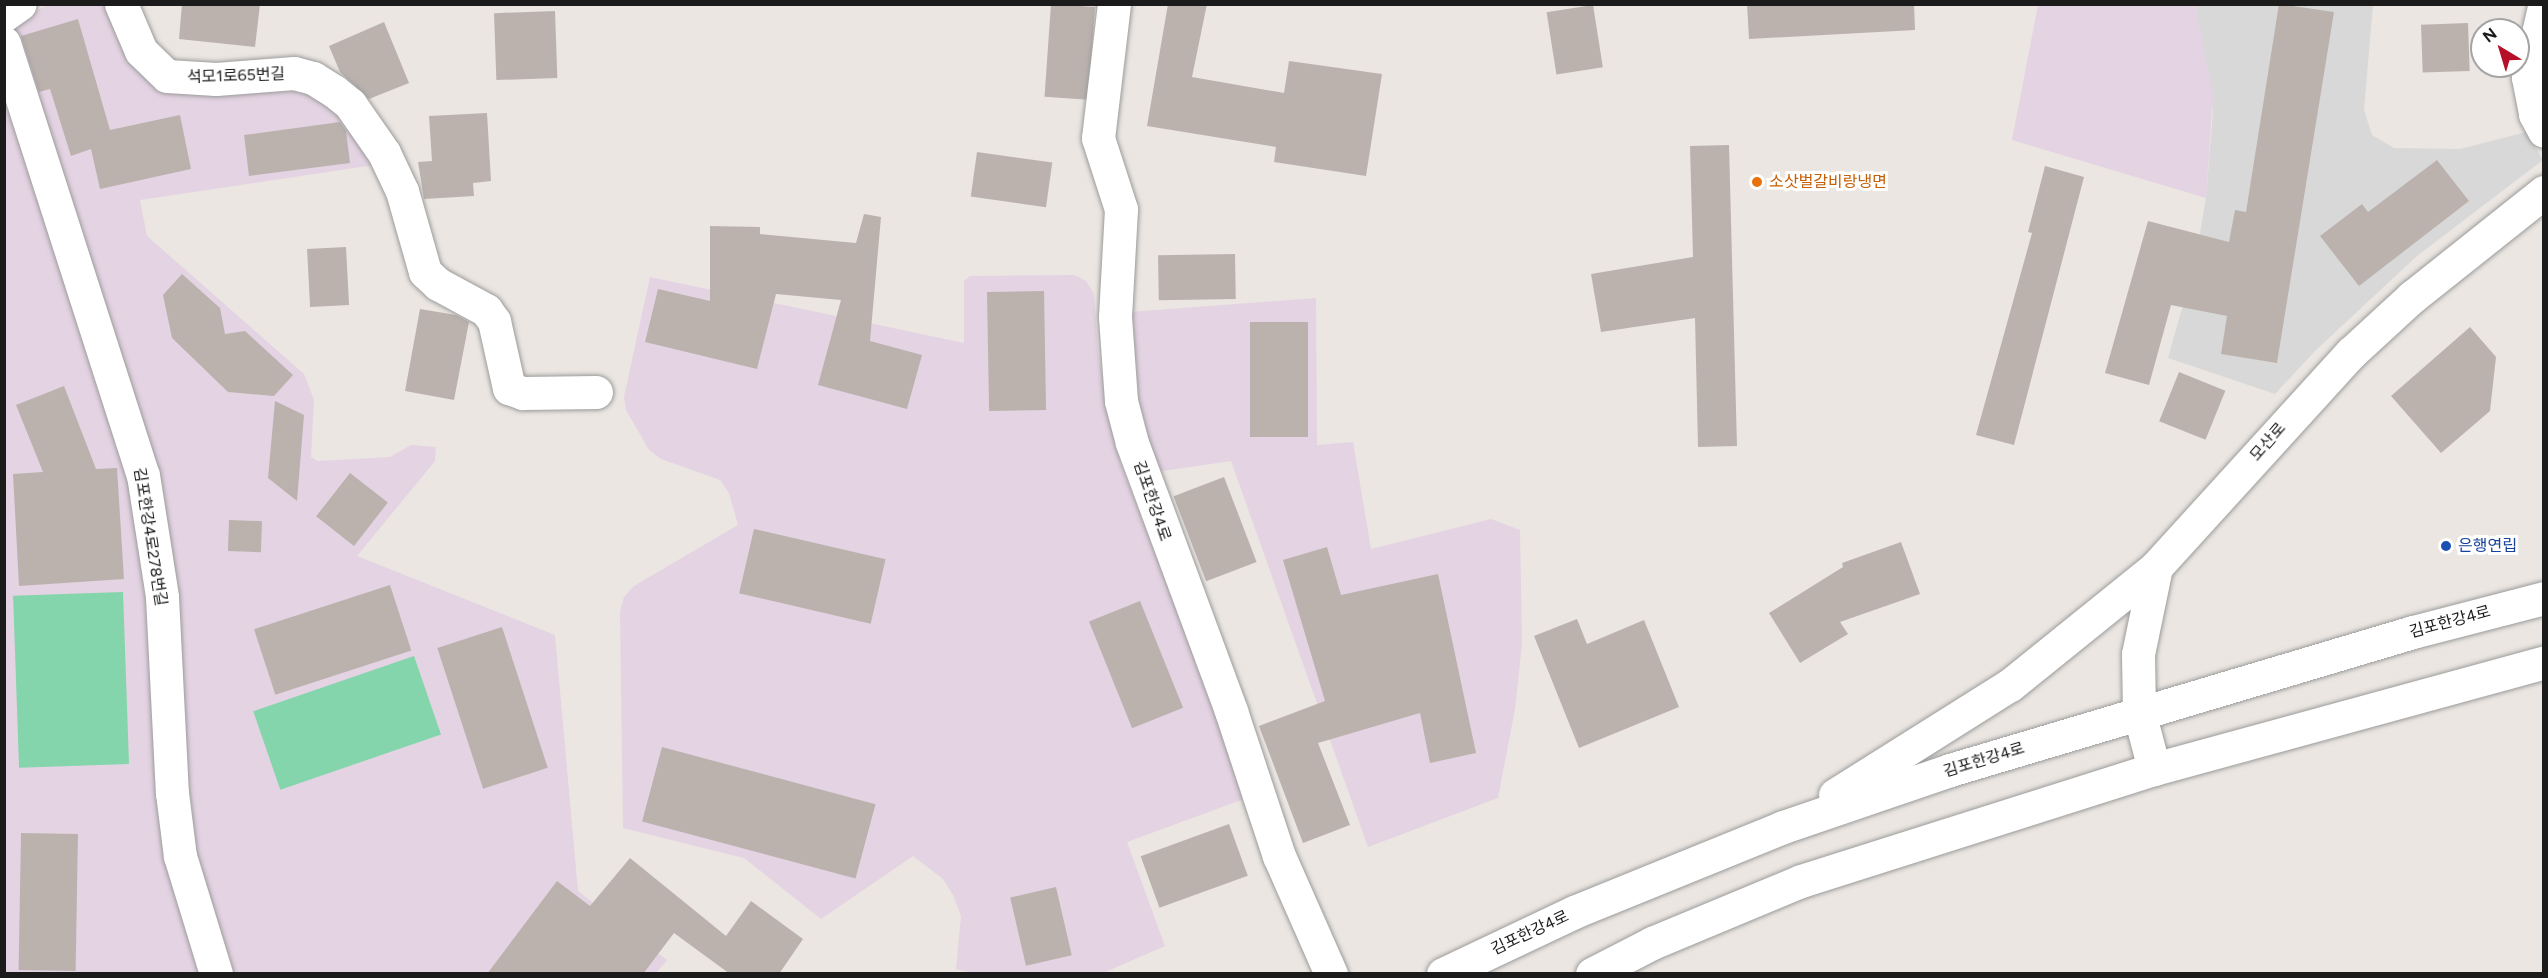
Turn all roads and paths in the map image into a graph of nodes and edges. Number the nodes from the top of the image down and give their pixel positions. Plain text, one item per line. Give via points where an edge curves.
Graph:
1 (20, 4) edge
2 (121, 4) edge
3 (1114, 4) edge
4 (2544, 7) edge
5 (4, 15) edge
6 (4, 43) edge
7 (10, 80) edge
8 (2544, 130) edge
9 (2544, 192) edge
10 (596, 392) dead end
11 (2156, 567) junction
12 (2544, 598) edge
13 (2544, 662) edge
14 (2139, 712) junction
15 (2154, 769) junction
16 (1783, 827) junction
17 (216, 974) edge
18 (1331, 974) edge
19 (1443, 974) edge
20 (1592, 974) edge

1 - 5 street
2 - 10 street, 석모1로65번길 via 141,51 167,76 216,79 294,73 313,78 350,104 384,153 402,192 425,272 438,284 486,310 494,321 509,388 523,393
3 - 18 street, 김포한강4로 via 1098,138 1121,209 1115,316 1121,401 1132,443 1231,711 1279,856
4 - 8 street via 2528,77 2535,114
6 - 7 street, 김포한강4로278번길
7 - 17 street, 김포한강4로278번길 via 143,475 162,597 172,793 180,856
9 - 11 street, 모산로 via 2412,297 2351,353
11 - 14 street via 2138,654
11 - 16 street, 모산로 via 2010,685
12 - 14 street, 김포한강4로
13 - 15 street
14 - 15 street
14 - 16 street, 김포한강4로
15 - 20 street via 1802,881 1652,943
16 - 19 street, 김포한강4로 via 1574,912

